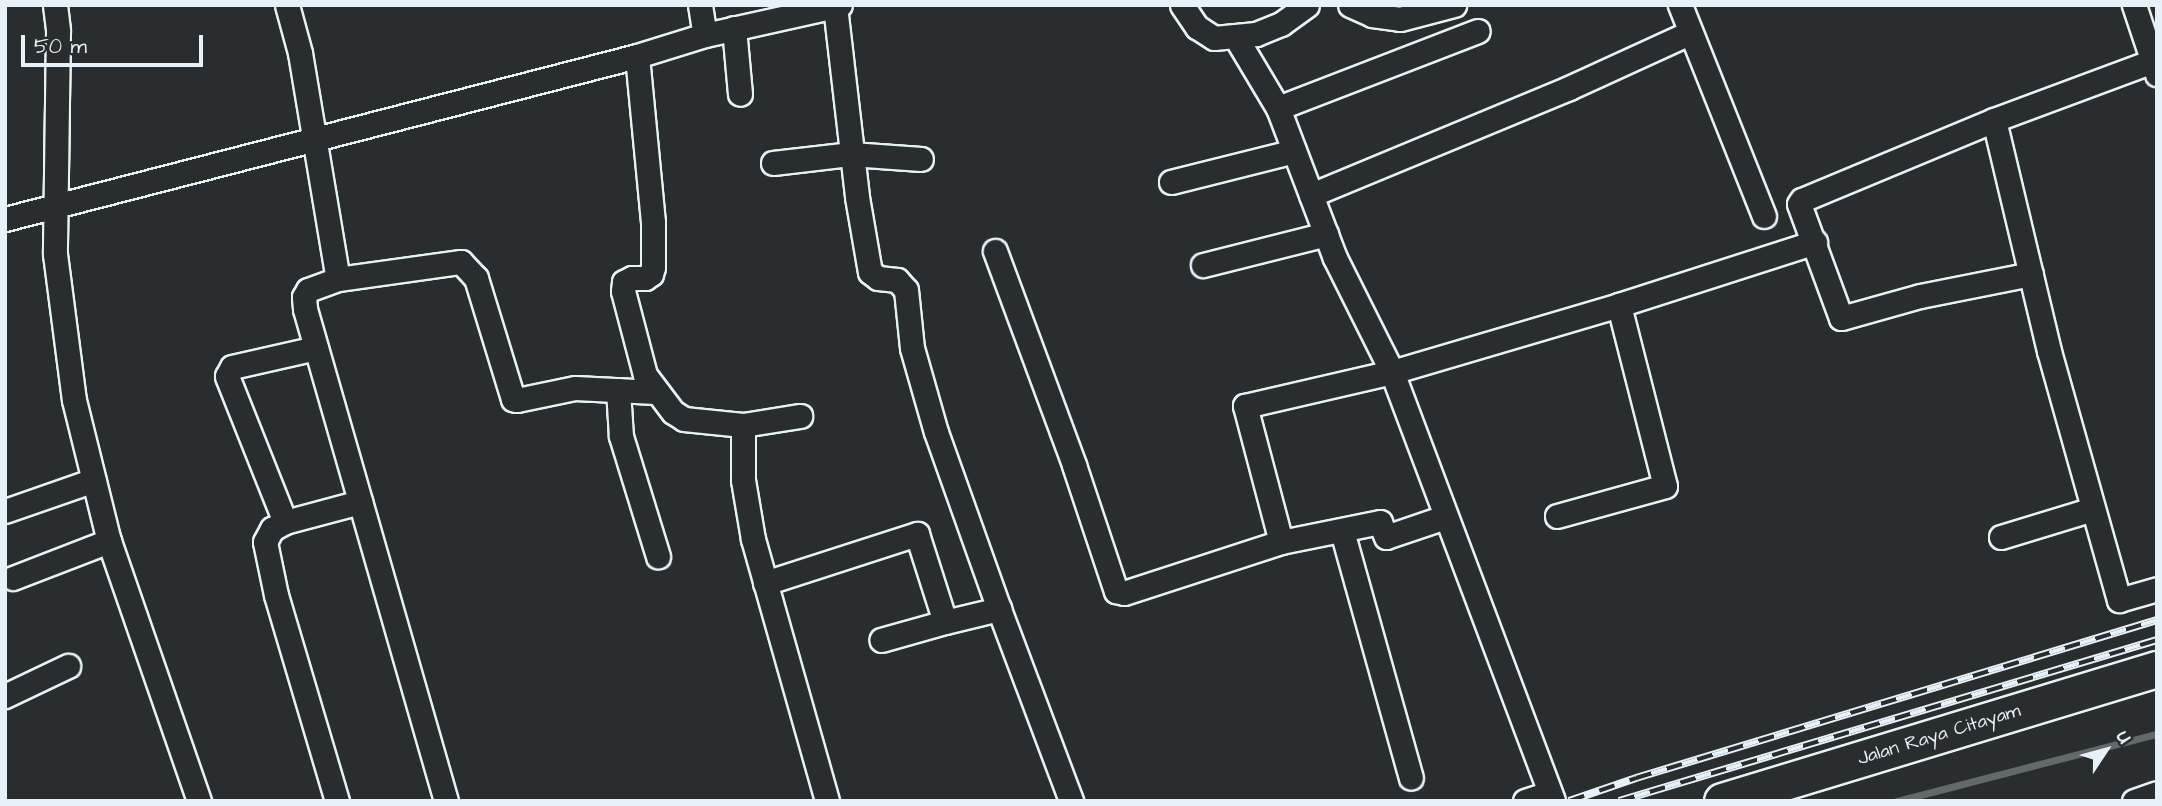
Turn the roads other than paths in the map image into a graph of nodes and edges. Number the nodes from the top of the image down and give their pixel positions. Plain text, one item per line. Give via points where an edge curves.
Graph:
1 (55, 5) edge
2 (287, 5) edge
3 (700, 5) edge
4 (1182, 5) edge
5 (1307, 5) edge
6 (1350, 5) edge
7 (1454, 5) edge
8 (1680, 5) edge
9 (2134, 5) edge
10 (837, 6) edge
11 (734, 28) junction
12 (1478, 31) dead end
13 (1689, 33) junction
14 (705, 35) junction
15 (1235, 36) junction
16 (637, 56) junction
17 (2155, 68) edge
18 (740, 94) dead end
19 (1278, 108) junction
20 (1994, 120) junction
21 (313, 138) junction
22 (1294, 151) junction
23 (851, 154) junction
24 (921, 159) dead end
25 (773, 163) dead end
26 (1171, 182) dead end
27 (1311, 195) junction
28 (56, 204) junction
29 (1764, 216) dead end
30 (5, 219) edge
31 (1326, 234) junction
32 (1815, 242) junction
33 (995, 251) dead end
34 (1203, 265) dead end
35 (2031, 274) junction
36 (338, 279) junction
37 (1619, 305) junction
38 (316, 348) junction
39 (1392, 372) junction
40 (618, 390) junction
41 (655, 392) junction
42 (800, 416) dead end
43 (743, 425) junction
44 (93, 480) junction
45 (360, 502) junction
46 (2093, 509) junction
47 (5, 510) edge
48 (1557, 516) dead end
49 (1445, 517) junction
50 (285, 522) junction
51 (1342, 531) junction
52 (2001, 537) dead end
53 (109, 541) junction
54 (1280, 542) junction
55 (659, 556) dead end
56 (13, 578) dead end
57 (765, 583) junction
58 (2157, 589) edge
59 (999, 609) junction
60 (945, 622) junction
61 (881, 640) dead end
62 (68, 666) dead end
63 (2157, 669) edge
64 (5, 696) edge
65 (1411, 778) dead end
66 (2157, 793) edge
67 (1551, 797) edge
68 (200, 801) edge
69 (337, 801) edge
70 (446, 801) edge
71 (827, 801) edge
72 (1071, 801) edge
73 (1525, 801) edge
74 (1722, 801) edge
75 (2134, 801) edge

1 - 28 street
2 - 21 street via 300,53
3 - 14 street
4 - 15 street via 1197,27 1214,38
5 - 15 street via 1281,24
6 - 7 street via 1372,15 1400,19
8 - 13 street
9 - 17 street
10 - 11 street
10 - 23 street
11 - 14 street
11 - 18 street
12 - 19 street
13 - 27 street
13 - 29 street
14 - 16 street
15 - 19 street
16 - 21 street
16 - 41 street via 653,267 645,278 624,282 623,290 645,375
17 - 20 street
19 - 22 street
20 - 32 street via 1802,200 1800,210
20 - 35 street
21 - 28 street via 130,189
21 - 36 street
22 - 26 street
22 - 27 street
23 - 24 street
23 - 25 street
23 - 59 street via 870,272 897,281 906,290 912,348
27 - 31 street
28 - 30 street
28 - 44 street via 59,302 74,400
31 - 34 street
31 - 39 street
32 - 35 street via 1841,318 1920,296
32 - 37 street
33 - 54 street via 1116,591 1124,593
35 - 46 street
36 - 38 street via 308,290 304,297
36 - 40 street via 461,262 476,278 513,398 575,388
37 - 39 street
37 - 48 street via 1665,486
38 - 45 street
38 - 50 street via 232,367 227,376
39 - 49 street
39 - 54 street via 1245,406
40 - 41 street
40 - 55 street via 621,436
41 - 43 street via 684,419
42 - 43 street
43 - 57 street via 743,480
44 - 47 street
44 - 53 street
45 - 50 street
45 - 70 street
46 - 52 street
46 - 58 street via 2119,600
49 - 51 street via 1385,537 1380,522
49 - 67 street
50 - 69 street via 267,536 265,553
51 - 54 street
51 - 65 street
53 - 56 street
53 - 68 street
57 - 60 street via 917,534
57 - 71 street
59 - 60 street
59 - 72 street
60 - 61 street
62 - 64 street
63 - 74 main road, Jalan Raya Citayam
66 - 75 street
67 - 73 street

